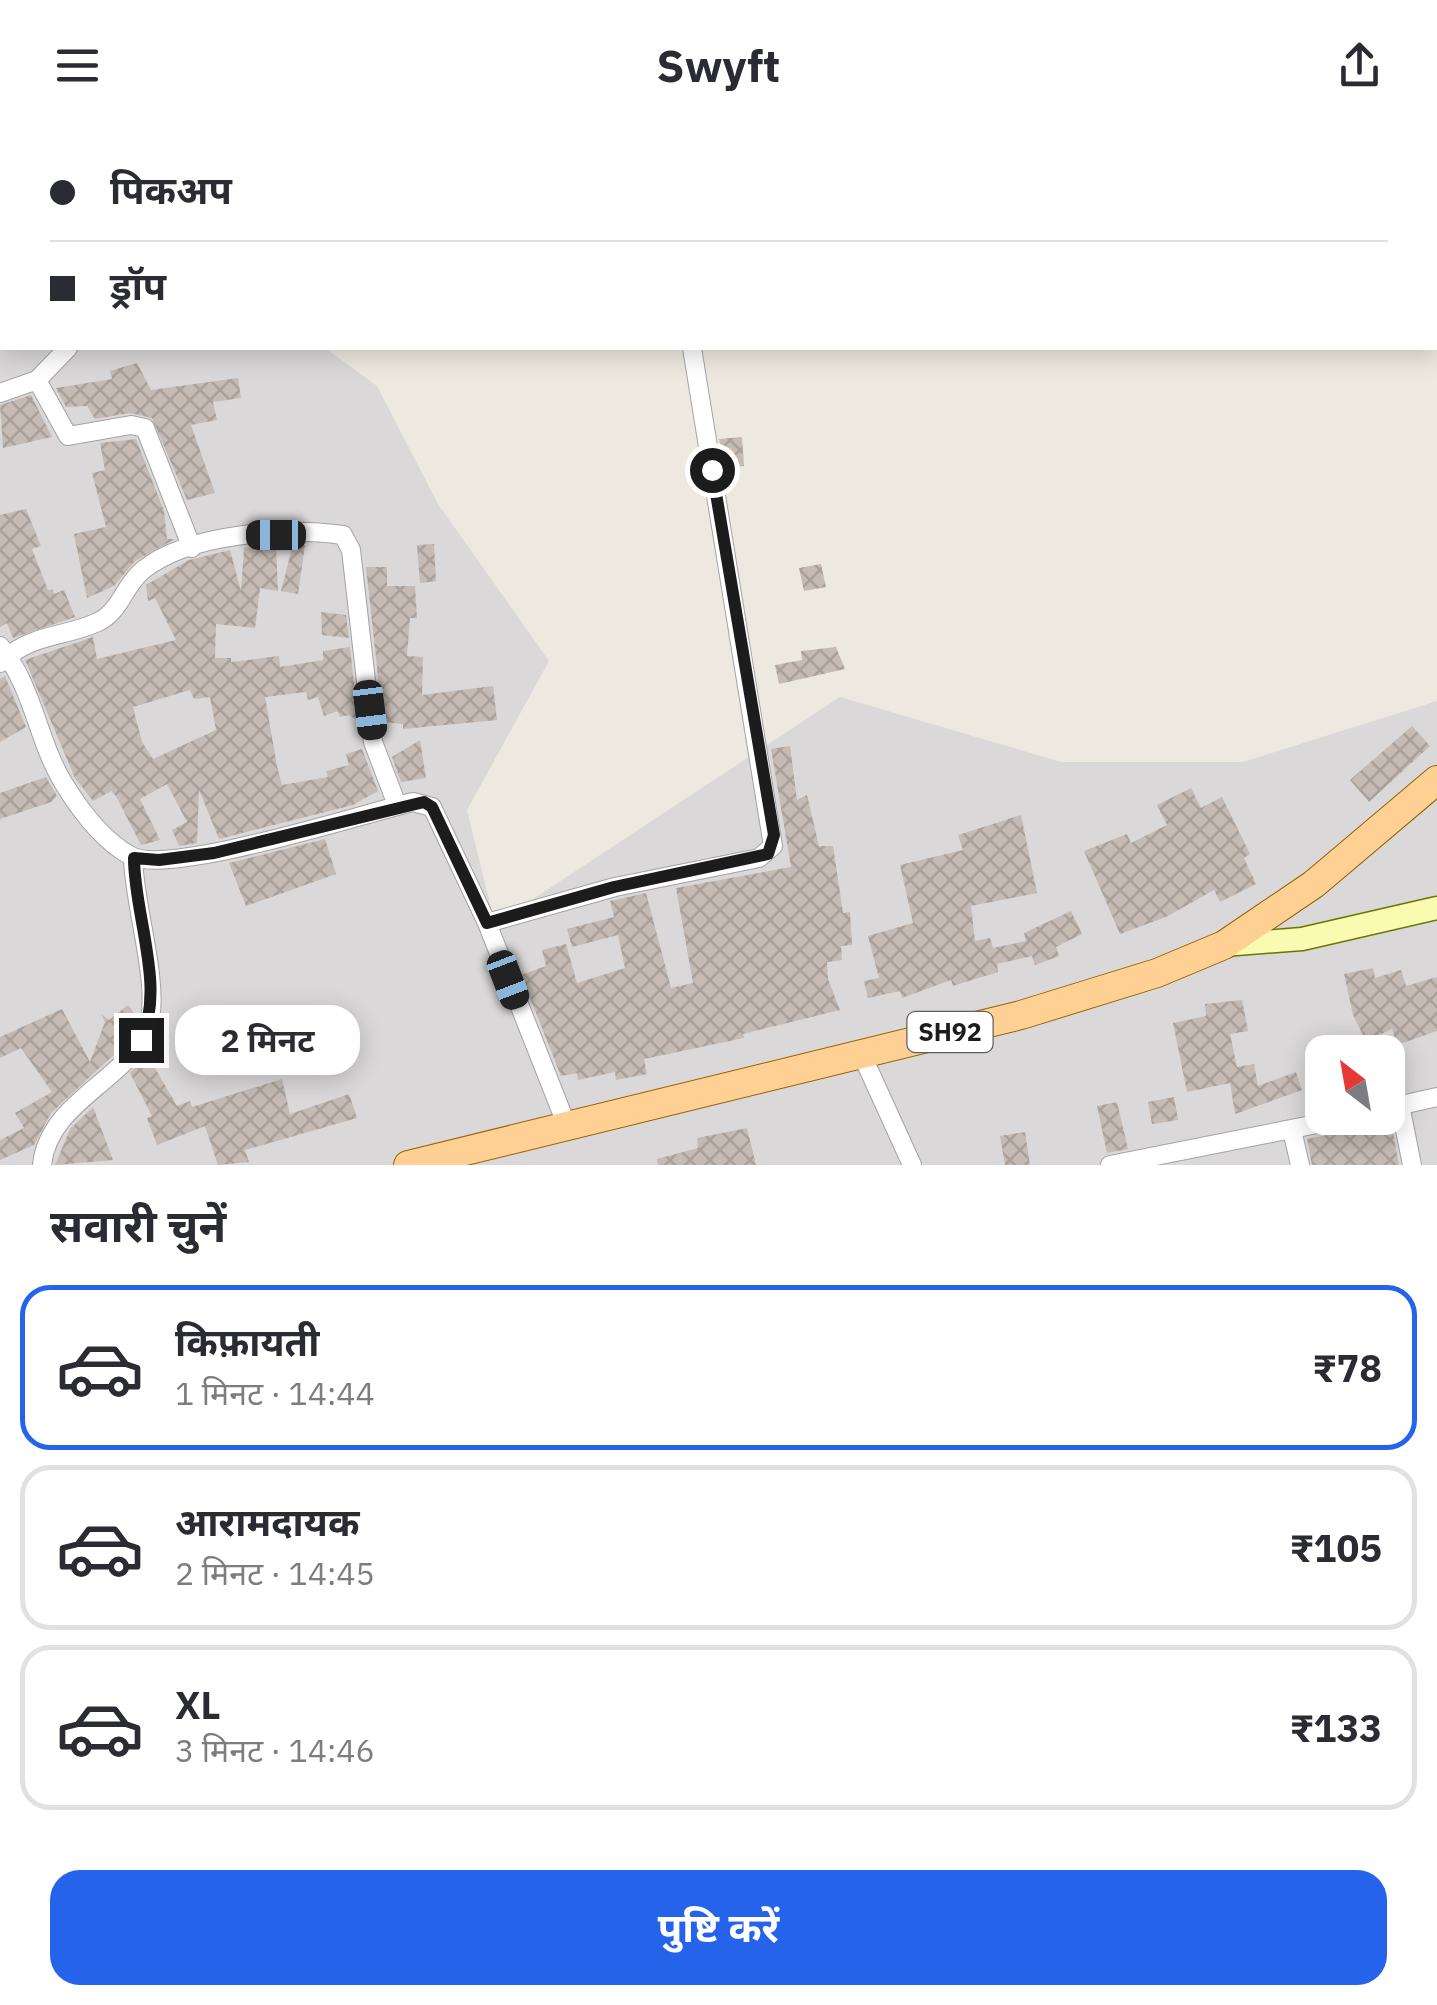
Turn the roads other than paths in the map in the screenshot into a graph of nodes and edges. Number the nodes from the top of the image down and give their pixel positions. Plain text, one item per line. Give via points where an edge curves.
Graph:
1 (66, 350) edge
2 (692, 350) edge
3 (38, 380) junction
4 (0, 393) edge
5 (192, 548) junction
6 (3, 655) edge
7 (1437, 780) edge
8 (397, 806) junction
9 (134, 858) junction
10 (1437, 908) edge
11 (487, 923) junction
12 (1224, 944) junction
13 (862, 1055) junction
14 (1437, 1097) edge
15 (1405, 1104) edge
16 (567, 1126) junction
17 (1305, 1127) edge
18 (1292, 1130) junction
19 (1403, 1135) edge
20 (42, 1165) edge
21 (408, 1165) edge
22 (912, 1165) edge
23 (1110, 1165) edge
24 (1300, 1165) edge
25 (1412, 1165) edge

1 - 3 street
2 - 11 street via 773,846 759,858 614,887
3 - 4 street
3 - 5 street via 68,436 131,424 145,428
5 - 6 street via 140,572 102,620 52,632
5 - 8 street via 243,534 333,533 348,541 374,742
6 - 9 street via 32,698 63,783 85,814
7 - 12 main road, SH92 via 1314,884
8 - 9 street via 214,853
8 - 11 street via 432,807
9 - 20 street via 150,1020 124,1060 54,1130
10 - 12 street via 1302,939
11 - 16 street
12 - 13 main road, SH92 via 1102,992
13 - 16 main road, SH92
13 - 22 street
14 - 15 street
16 - 21 main road, SH92
17 - 18 street
18 - 23 street
18 - 24 street
19 - 25 street

